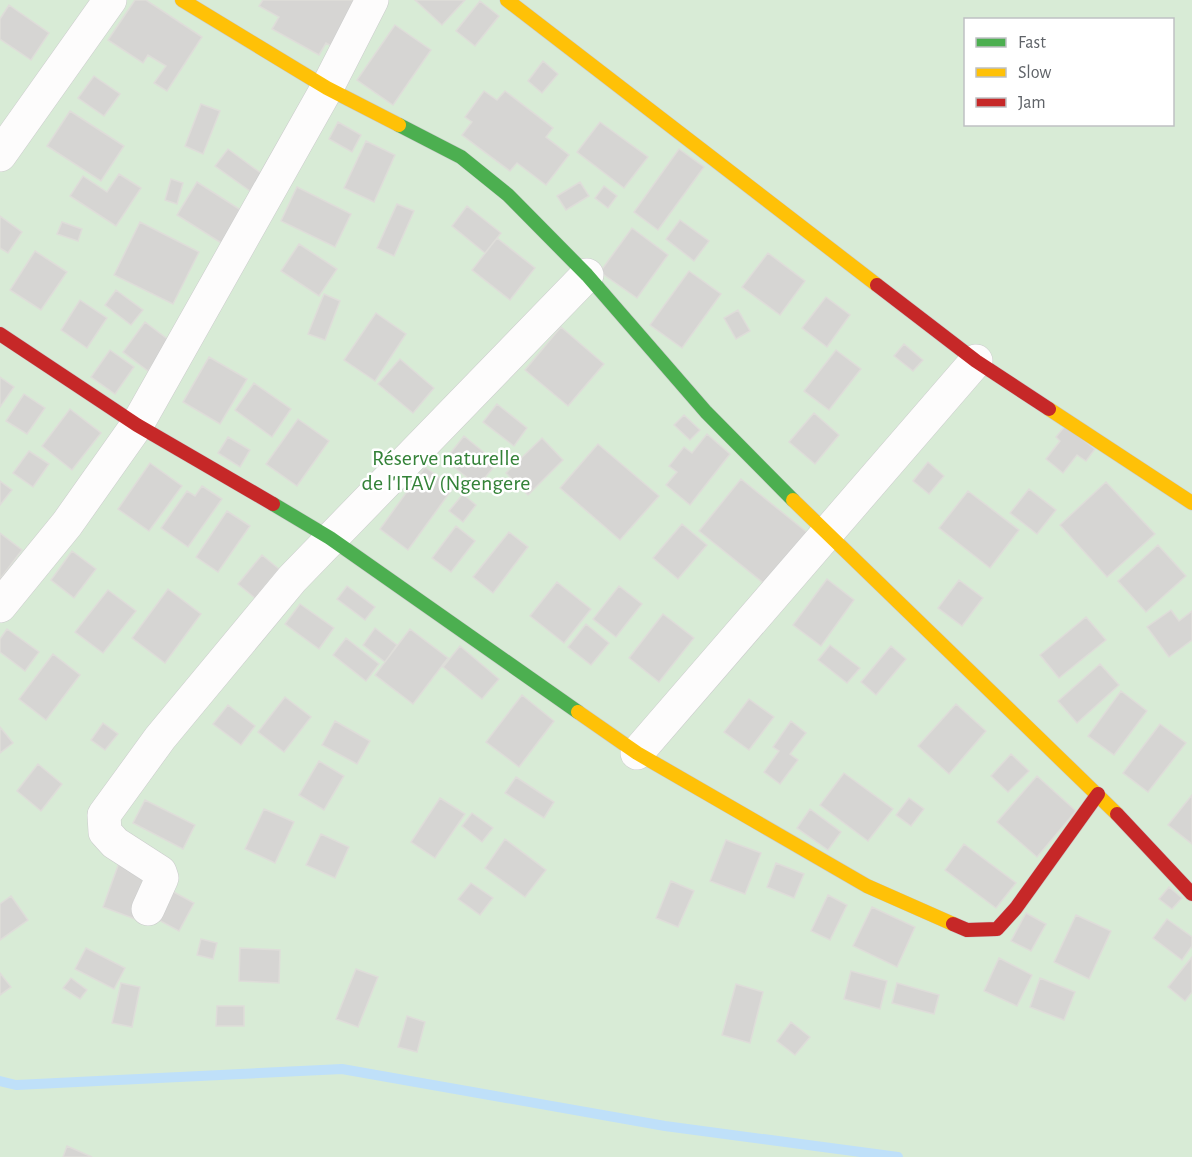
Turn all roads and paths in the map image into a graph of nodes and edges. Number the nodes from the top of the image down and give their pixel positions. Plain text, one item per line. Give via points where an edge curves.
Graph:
1 (110, 0) edge
2 (182, 0) edge
3 (372, 0) edge
4 (507, 0) edge
5 (327, 88) junction
6 (0, 155) edge
7 (587, 275) junction
8 (0, 334) edge
9 (976, 361) junction
10 (137, 425) junction
11 (1192, 503) edge
12 (828, 535) junction
13 (330, 538) junction
14 (0, 606) edge
15 (637, 753) junction
16 (1098, 794) junction
17 (1192, 894) edge
18 (148, 909) dead end

1 - 6 street
2 - 5 street
3 - 5 street
4 - 9 street
5 - 7 street via 461,157 508,195
5 - 10 street
7 - 12 street via 706,412
7 - 13 street
8 - 10 street
9 - 11 street
9 - 12 street
10 - 13 street
10 - 14 street via 67,524
12 - 15 street
12 - 16 street
13 - 15 street
13 - 18 street via 160,738 104,814 105,832 115,843 160,872 162,878
15 - 16 street via 867,886 967,930 997,929
16 - 17 street

